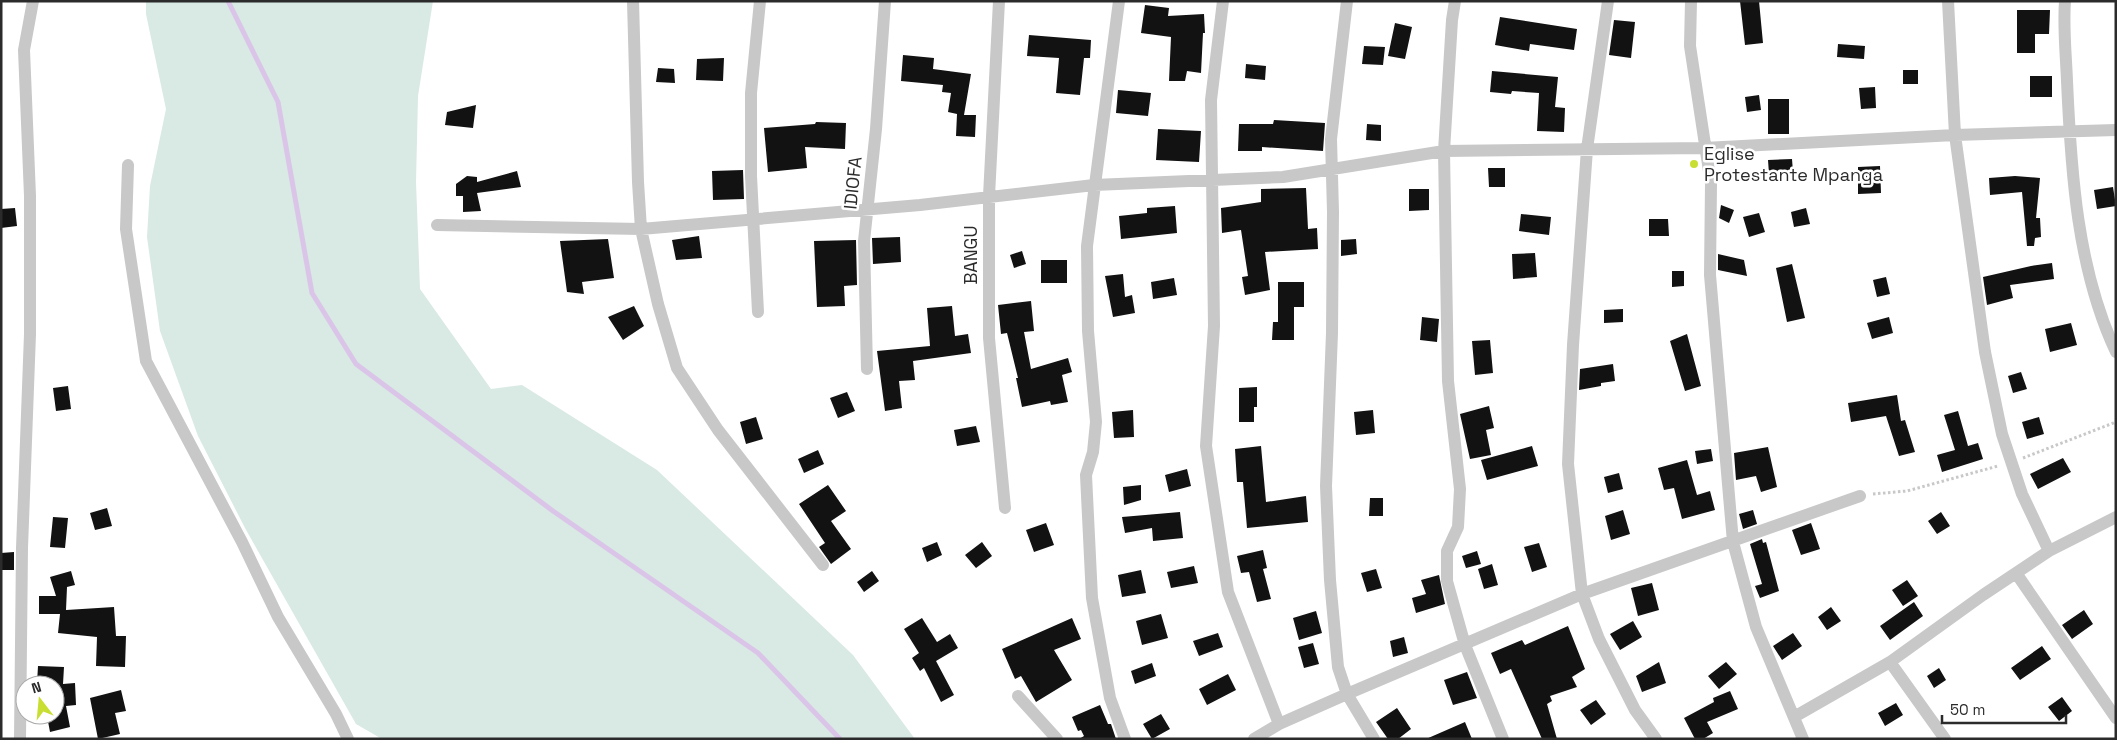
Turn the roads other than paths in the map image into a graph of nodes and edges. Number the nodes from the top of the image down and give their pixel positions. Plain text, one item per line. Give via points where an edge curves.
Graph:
1 (33, 1) edge
2 (633, 1) edge
3 (760, 1) edge
4 (885, 1) edge
5 (999, 1) edge
6 (1120, 1) edge
7 (1223, 1) edge
8 (1347, 1) edge
9 (1455, 1) edge
10 (1608, 1) edge
11 (1691, 1) edge
12 (1948, 1) edge
13 (2065, 1) edge
14 (2069, 130) junction
15 (2116, 130) edge
16 (1955, 135) junction
17 (1704, 148) junction
18 (1587, 149) junction
19 (1444, 151) junction
20 (128, 166) dead end
21 (1333, 169) junction
22 (1213, 180) junction
23 (1094, 186) junction
24 (989, 196) junction
25 (868, 209) junction
26 (752, 219) junction
27 (437, 225) dead end
28 (642, 229) junction
29 (758, 312) dead end
30 (2116, 352) edge
31 (867, 369) dead end
32 (1860, 496) road end
33 (1005, 508) dead end
34 (2116, 517) edge
35 (1732, 542) junction
36 (2048, 550) junction
37 (823, 565) dead end
38 (2016, 572) junction
39 (1582, 594) junction
40 (1465, 645) junction
41 (1890, 662) junction
42 (1346, 694) junction
43 (1018, 696) dead end
44 (1794, 717) junction
45 (2116, 718) edge
46 (1279, 724) junction
47 (20, 739) edge
48 (348, 739) edge
49 (1057, 739) edge
50 (1125, 739) edge
51 (1254, 739) edge
52 (1374, 739) edge
53 (1504, 739) edge
54 (1656, 739) edge
55 (1802, 739) edge
56 (1945, 739) edge

1 - 47 street via 24,50 30,196 30,334 22,548
2 - 28 street
3 - 26 street via 751,94
4 - 25 street, IDIOFA
5 - 24 street, BANGU
6 - 23 street
7 - 22 street via 1211,100
8 - 21 street via 1331,139
9 - 19 street
10 - 18 street
11 - 17 street via 1690,46
12 - 16 street
13 - 14 street
14 - 15 street
14 - 16 street
14 - 30 street via 2080,229 2090,282
16 - 17 street
16 - 36 street via 1985,352 2002,434 2022,494
17 - 18 street
17 - 35 street via 1711,184 1710,275
18 - 19 street
18 - 39 street via 1572,345 1568,464
19 - 21 street
19 - 40 street via 1448,381 1460,489 1458,528 1447,551 1447,581
20 - 48 street via 126,229 146,361 278,617
21 - 22 street via 1283,177
21 - 42 street via 1332,333 1326,486 1338,667
22 - 23 street
22 - 46 street via 1214,326 1206,446 1228,592
23 - 24 street
23 - 50 street via 1087,246 1088,331 1096,422 1093,452 1086,475 1092,598 1110,698
24 - 25 street
24 - 33 street, BANGU via 989,338
25 - 26 street
25 - 31 street, IDIOFA via 864,241
26 - 28 street
26 - 29 street
27 - 28 street
28 - 37 street via 658,304 677,368 718,430
32 - 35 street
34 - 36 street
35 - 39 street
35 - 44 street via 1756,627
36 - 38 street
38 - 41 street
38 - 45 street
39 - 40 street
39 - 54 street via 1599,639 1635,710
40 - 42 street
40 - 53 street
41 - 44 street
41 - 56 street
42 - 46 street
42 - 52 street
43 - 49 street
44 - 55 street
46 - 51 street

